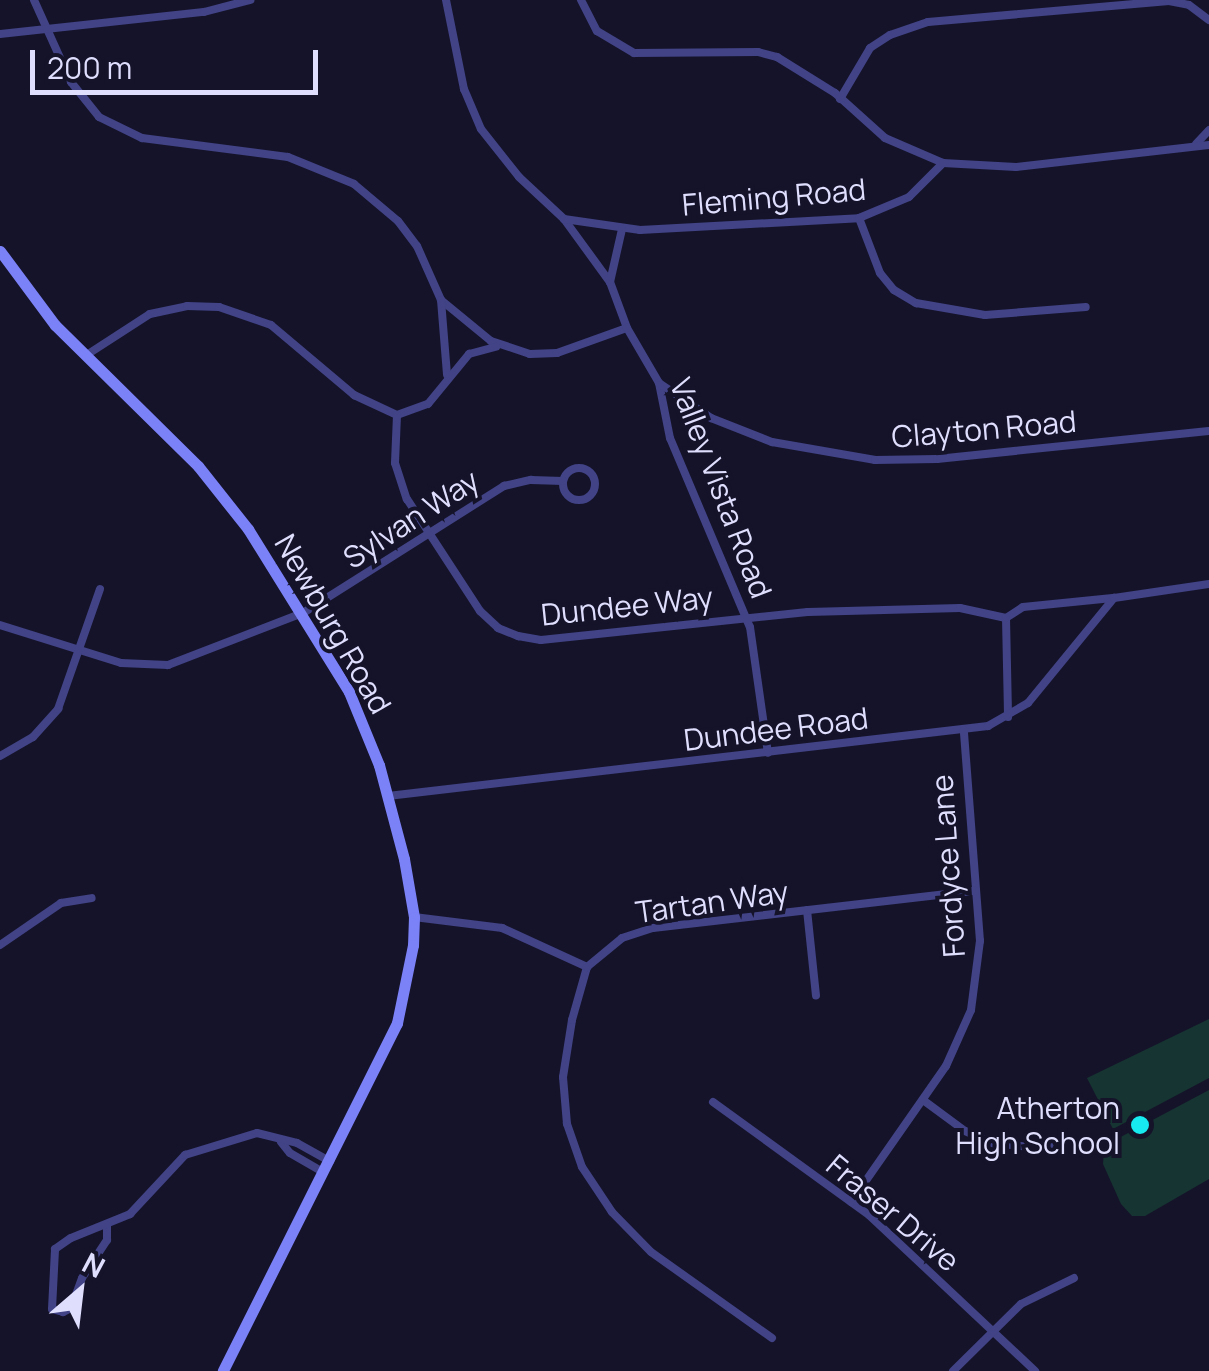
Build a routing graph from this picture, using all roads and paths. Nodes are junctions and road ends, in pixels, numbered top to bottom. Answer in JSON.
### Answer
{"nodes":[{"id":1,"x":34,"y":0,"type":"edge"},
{"id":2,"x":250,"y":0,"type":"edge"},
{"id":3,"x":446,"y":0,"type":"edge"},
{"id":4,"x":580,"y":0,"type":"edge"},
{"id":5,"x":1209,"y":20,"type":"edge"},
{"id":6,"x":48,"y":29,"type":"junction"},
{"id":7,"x":0,"y":34,"type":"edge"},
{"id":8,"x":840,"y":99,"type":"junction"},
{"id":9,"x":1209,"y":130,"type":"edge"},
{"id":10,"x":1196,"y":144,"type":"junction"},
{"id":11,"x":1209,"y":145,"type":"edge"},
{"id":12,"x":942,"y":162,"type":"junction"},
{"id":13,"x":859,"y":218,"type":"junction"},
{"id":14,"x":564,"y":219,"type":"junction"},
{"id":15,"x":622,"y":229,"type":"junction"},
{"id":16,"x":0,"y":251,"type":"edge"},
{"id":17,"x":610,"y":282,"type":"junction"},
{"id":18,"x":441,"y":300,"type":"junction"},
{"id":19,"x":1086,"y":307,"type":"dead end"},
{"id":20,"x":627,"y":328,"type":"junction"},
{"id":21,"x":500,"y":346,"type":"junction"},
{"id":22,"x":86,"y":356,"type":"junction"},
{"id":23,"x":447,"y":380,"type":"junction"},
{"id":24,"x":659,"y":383,"type":"junction"},
{"id":25,"x":397,"y":415,"type":"junction"},
{"id":26,"x":1209,"y":431,"type":"edge"},
{"id":27,"x":563,"y":481,"type":"junction"},
{"id":28,"x":430,"y":533,"type":"junction"},
{"id":29,"x":1209,"y":584,"type":"edge"},
{"id":30,"x":100,"y":589,"type":"dead end"},
{"id":31,"x":1114,"y":598,"type":"junction"},
{"id":32,"x":303,"y":614,"type":"junction"},
{"id":33,"x":746,"y":616,"type":"junction"},
{"id":34,"x":1006,"y":618,"type":"junction"},
{"id":35,"x":2,"y":628,"type":"edge"},
{"id":36,"x":81,"y":652,"type":"junction"},
{"id":37,"x":1008,"y":717,"type":"junction"},
{"id":38,"x":964,"y":731,"type":"junction"},
{"id":39,"x":768,"y":753,"type":"junction"},
{"id":40,"x":0,"y":756,"type":"edge"},
{"id":41,"x":388,"y":796,"type":"junction"},
{"id":42,"x":975,"y":892,"type":"junction"},
{"id":43,"x":92,"y":898,"type":"dead end"},
{"id":44,"x":807,"y":910,"type":"junction"},
{"id":45,"x":414,"y":917,"type":"junction"},
{"id":46,"x":0,"y":944,"type":"edge"},
{"id":47,"x":587,"y":967,"type":"junction"},
{"id":48,"x":816,"y":996,"type":"dead end"},
{"id":49,"x":922,"y":1100,"type":"junction"},
{"id":50,"x":713,"y":1102,"type":"dead end"},
{"id":51,"x":1058,"y":1143,"type":"dead end"},
{"id":52,"x":327,"y":1167,"type":"junction"},
{"id":53,"x":851,"y":1202,"type":"junction"},
{"id":54,"x":107,"y":1226,"type":"junction"},
{"id":55,"x":1074,"y":1278,"type":"dead end"},
{"id":56,"x":992,"y":1330,"type":"junction"},
{"id":57,"x":772,"y":1338,"type":"dead end"},
{"id":58,"x":222,"y":1371,"type":"edge"},
{"id":59,"x":953,"y":1371,"type":"edge"},
{"id":60,"x":1035,"y":1371,"type":"edge"}],
"edges":[{"from":1,"to":6,"type":"street"},
{"from":2,"to":6,"type":"street"},
{"from":3,"to":14,"type":"street","name":"Valley Vista Road"},
{"from":4,"to":8,"type":"street"},
{"from":5,"to":8,"type":"street"},
{"from":6,"to":7,"type":"street"},
{"from":6,"to":18,"type":"street"},
{"from":8,"to":12,"type":"street"},
{"from":9,"to":10,"type":"street"},
{"from":10,"to":11,"type":"street"},
{"from":10,"to":12,"type":"street"},
{"from":12,"to":13,"type":"street","name":"Fleming Road"},
{"from":13,"to":15,"type":"street","name":"Fleming Road"},
{"from":13,"to":19,"type":"street"},
{"from":14,"to":15,"type":"street","name":"Fleming Road"},
{"from":14,"to":17,"type":"street","name":"Valley Vista Road"},
{"from":15,"to":17,"type":"street"},
{"from":16,"to":22,"type":"main road","name":"Newburg Road"},
{"from":17,"to":20,"type":"street","name":"Valley Vista Road"},
{"from":18,"to":21,"type":"street"},
{"from":18,"to":23,"type":"street"},
{"from":20,"to":21,"type":"street"},
{"from":20,"to":24,"type":"street","name":"Valley Vista Road"},
{"from":21,"to":23,"type":"street"},
{"from":22,"to":25,"type":"street"},
{"from":22,"to":32,"type":"main road","name":"Newburg Road"},
{"from":23,"to":25,"type":"street"},
{"from":24,"to":26,"type":"street","name":"Clayton Road"},
{"from":24,"to":33,"type":"street","name":"Valley Vista Road"},
{"from":25,"to":28,"type":"street","name":"Dundee Way"},
{"from":27,"to":27,"type":"street","name":"Sylvan Way"},
{"from":27,"to":28,"type":"street","name":"Sylvan Way"},
{"from":28,"to":32,"type":"street","name":"Sylvan Way"},
{"from":28,"to":33,"type":"street","name":"Dundee Way"},
{"from":29,"to":31,"type":"street"},
{"from":30,"to":36,"type":"street"},
{"from":31,"to":34,"type":"street"},
{"from":31,"to":37,"type":"street","name":"Dundee Road"},
{"from":32,"to":36,"type":"street","name":"Sylvan Way"},
{"from":32,"to":41,"type":"main road","name":"Newburg Road"},
{"from":33,"to":34,"type":"street","name":"Dundee Way"},
{"from":33,"to":39,"type":"street","name":"Valley Vista Road"},
{"from":34,"to":37,"type":"street"},
{"from":35,"to":36,"type":"street","name":"Sylvan Way"},
{"from":36,"to":40,"type":"street"},
{"from":37,"to":38,"type":"street","name":"Dundee Road"},
{"from":38,"to":39,"type":"street","name":"Dundee Road"},
{"from":38,"to":42,"type":"street","name":"Fordyce Lane"},
{"from":39,"to":41,"type":"street","name":"Dundee Road"},
{"from":41,"to":45,"type":"main road","name":"Newburg Road"},
{"from":42,"to":44,"type":"street","name":"Tartan Way"},
{"from":42,"to":49,"type":"street","name":"Fordyce Lane"},
{"from":43,"to":46,"type":"street"},
{"from":44,"to":47,"type":"street","name":"Tartan Way"},
{"from":44,"to":48,"type":"street"},
{"from":45,"to":47,"type":"street"},
{"from":45,"to":52,"type":"main road","name":"Newburg Road"},
{"from":47,"to":57,"type":"street"},
{"from":49,"to":51,"type":"street"},
{"from":49,"to":53,"type":"street","name":"Fordyce Lane"},
{"from":50,"to":53,"type":"street","name":"Fraser Drive"},
{"from":52,"to":54,"type":"street"},
{"from":52,"to":58,"type":"main road","name":"Newburg Road"},
{"from":53,"to":56,"type":"street","name":"Fraser Drive"},
{"from":54,"to":54,"type":"street"},
{"from":55,"to":56,"type":"street"},
{"from":56,"to":59,"type":"street"},
{"from":56,"to":60,"type":"street","name":"Fraser Drive"}]}
